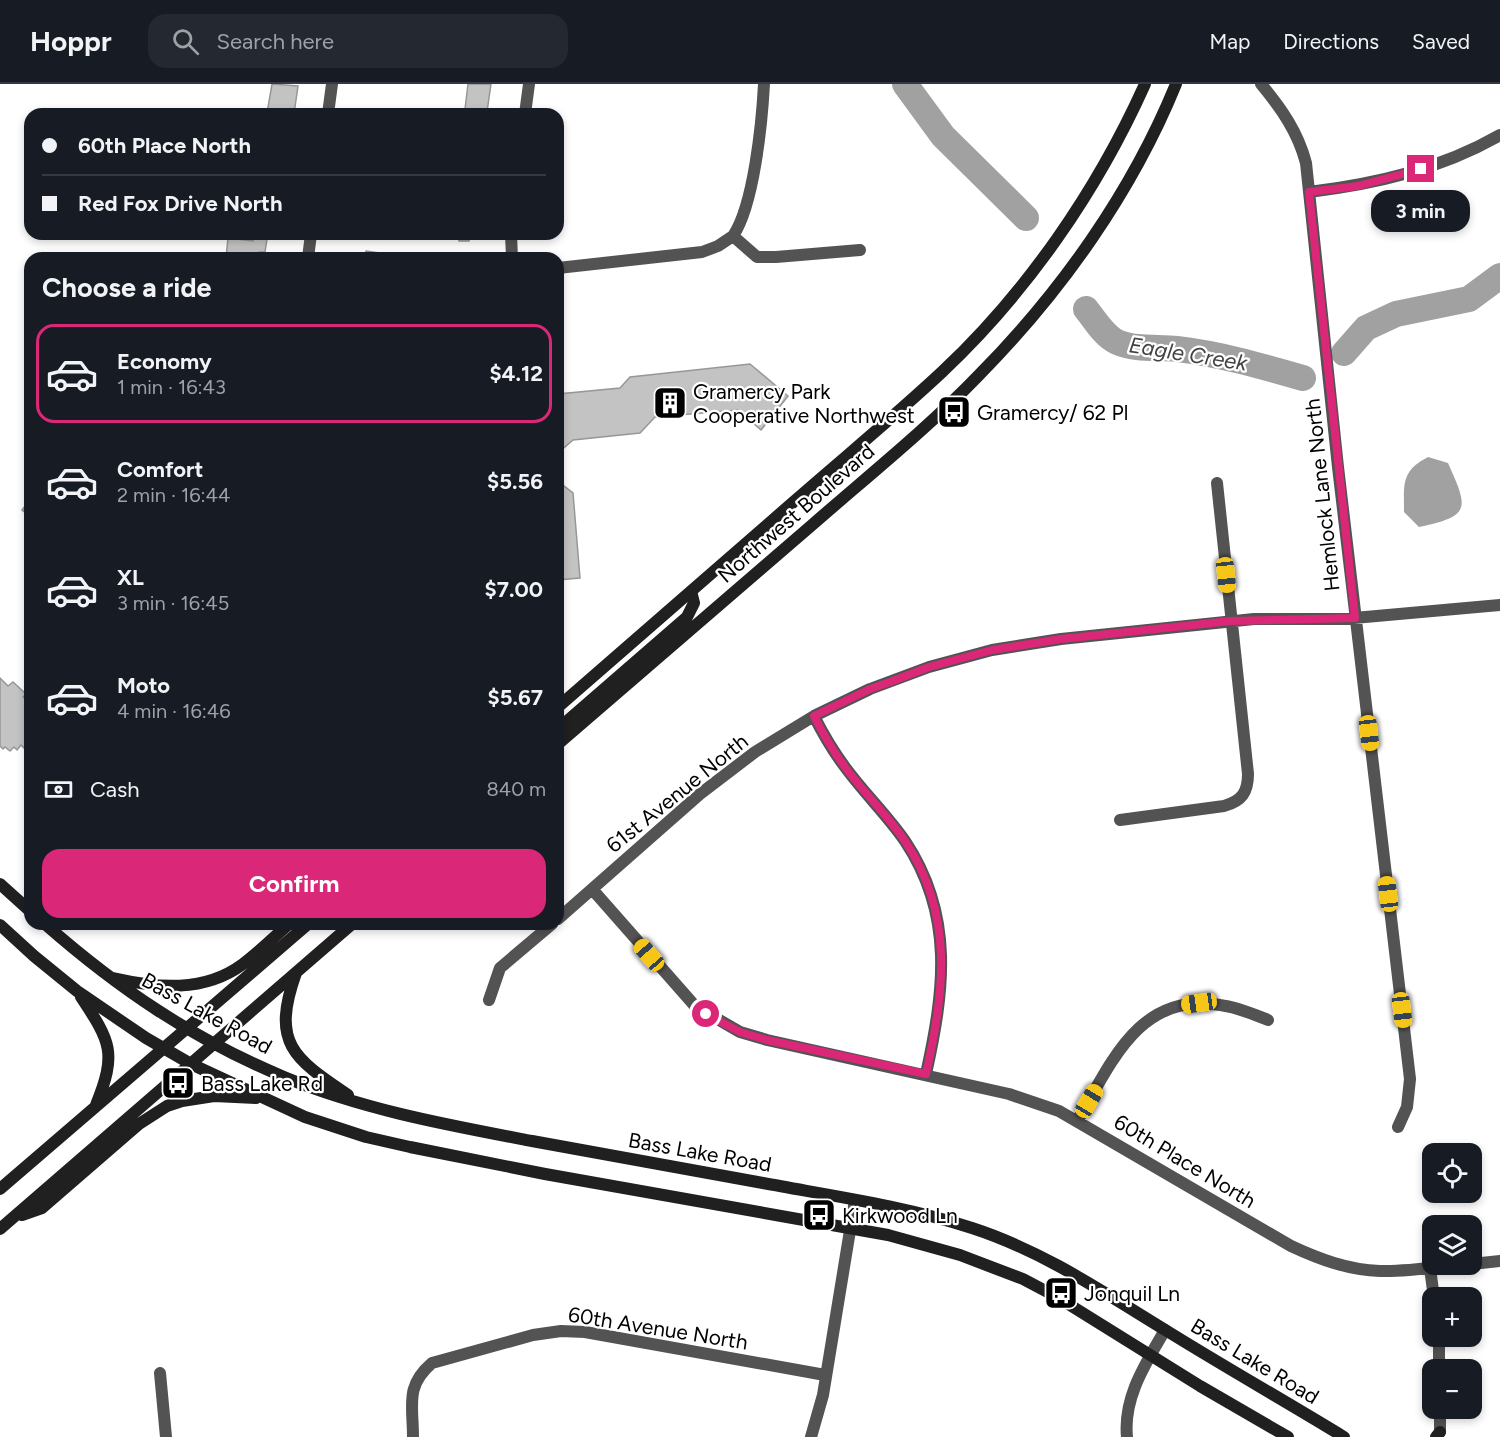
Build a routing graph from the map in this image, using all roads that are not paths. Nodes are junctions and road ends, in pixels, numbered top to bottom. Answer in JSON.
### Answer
{"nodes":[{"id":1,"x":332,"y":84,"type":"edge"},
{"id":2,"x":529,"y":84,"type":"edge"},
{"id":3,"x":764,"y":84,"type":"edge"},
{"id":4,"x":1145,"y":84,"type":"edge"},
{"id":5,"x":1176,"y":84,"type":"edge"},
{"id":6,"x":1261,"y":84,"type":"edge"},
{"id":7,"x":329,"y":108,"type":"edge"},
{"id":8,"x":526,"y":108,"type":"edge"},
{"id":9,"x":1500,"y":135,"type":"edge"},
{"id":10,"x":1309,"y":192,"type":"junction"},
{"id":11,"x":733,"y":236,"type":"junction"},
{"id":12,"x":860,"y":250,"type":"dead end"},
{"id":13,"x":564,"y":267,"type":"edge"},
{"id":14,"x":1217,"y":483,"type":"dead end"},
{"id":15,"x":691,"y":591,"type":"junction"},
{"id":16,"x":1500,"y":605,"type":"edge"},
{"id":17,"x":1355,"y":618,"type":"junction"},
{"id":18,"x":1231,"y":621,"type":"junction"},
{"id":19,"x":564,"y":702,"type":"edge"},
{"id":20,"x":814,"y":716,"type":"junction"},
{"id":21,"x":564,"y":724,"type":"edge"},
{"id":22,"x":564,"y":739,"type":"edge"},
{"id":23,"x":1120,"y":820,"type":"dead end"},
{"id":24,"x":0,"y":884,"type":"edge"},
{"id":25,"x":592,"y":889,"type":"junction"},
{"id":26,"x":24,"y":906,"type":"edge"},
{"id":27,"x":564,"y":914,"type":"edge"},
{"id":28,"x":0,"y":925,"type":"edge"},
{"id":29,"x":52,"y":930,"type":"edge"},
{"id":30,"x":283,"y":930,"type":"edge"},
{"id":31,"x":301,"y":930,"type":"edge"},
{"id":32,"x":345,"y":930,"type":"edge"},
{"id":33,"x":545,"y":930,"type":"edge"},
{"id":34,"x":297,"y":971,"type":"junction"},
{"id":35,"x":108,"y":977,"type":"junction"},
{"id":36,"x":77,"y":991,"type":"junction"},
{"id":37,"x":489,"y":1000,"type":"dead end"},
{"id":38,"x":1269,"y":1020,"type":"dead end"},
{"id":39,"x":186,"y":1029,"type":"junction"},
{"id":40,"x":214,"y":1044,"type":"junction"},
{"id":41,"x":165,"y":1048,"type":"junction"},
{"id":42,"x":191,"y":1064,"type":"junction"},
{"id":43,"x":926,"y":1074,"type":"junction"},
{"id":44,"x":263,"y":1098,"type":"junction"},
{"id":45,"x":361,"y":1104,"type":"junction"},
{"id":46,"x":95,"y":1107,"type":"junction"},
{"id":47,"x":1078,"y":1120,"type":"junction"},
{"id":48,"x":1398,"y":1127,"type":"dead end"},
{"id":49,"x":0,"y":1189,"type":"edge"},
{"id":50,"x":855,"y":1200,"type":"junction"},
{"id":51,"x":12,"y":1218,"type":"junction"},
{"id":52,"x":850,"y":1228,"type":"junction"},
{"id":53,"x":0,"y":1229,"type":"edge"},
{"id":54,"x":1500,"y":1261,"type":"edge"},
{"id":55,"x":1482,"y":1263,"type":"edge"},
{"id":56,"x":1422,"y":1268,"type":"edge"},
{"id":57,"x":1165,"y":1330,"type":"junction"},
{"id":58,"x":1151,"y":1355,"type":"junction"},
{"id":59,"x":160,"y":1373,"type":"dead end"},
{"id":60,"x":825,"y":1375,"type":"junction"},
{"id":61,"x":1440,"y":1419,"type":"edge"},
{"id":62,"x":1439,"y":1436,"type":"edge"},
{"id":63,"x":166,"y":1437,"type":"edge"},
{"id":64,"x":413,"y":1437,"type":"edge"},
{"id":65,"x":811,"y":1437,"type":"edge"},
{"id":66,"x":1127,"y":1437,"type":"edge"},
{"id":67,"x":1288,"y":1437,"type":"edge"},
{"id":68,"x":1344,"y":1437,"type":"edge"}],
"edges":[{"from":1,"to":7,"type":"street"},
{"from":2,"to":8,"type":"street"},
{"from":3,"to":11,"type":"street"},
{"from":4,"to":15,"type":"main road","name":"Northwest Boulevard"},
{"from":5,"to":22,"type":"main road","name":"Northwest Boulevard"},
{"from":6,"to":10,"type":"street","name":"Hemlock Lane North"},
{"from":9,"to":10,"type":"street"},
{"from":10,"to":17,"type":"street","name":"Hemlock Lane North"},
{"from":11,"to":12,"type":"street"},
{"from":11,"to":13,"type":"street"},
{"from":14,"to":18,"type":"street"},
{"from":15,"to":19,"type":"main road","name":"Northwest Boulevard"},
{"from":15,"to":21,"type":"main road"},
{"from":16,"to":17,"type":"street","name":"61st Avenue North"},
{"from":17,"to":18,"type":"street","name":"61st Avenue North"},
{"from":17,"to":48,"type":"street","name":"Hemlock Lane North"},
{"from":18,"to":20,"type":"street","name":"61st Avenue North"},
{"from":18,"to":23,"type":"street"},
{"from":20,"to":25,"type":"street","name":"61st Avenue North"},
{"from":20,"to":43,"type":"street"},
{"from":24,"to":26,"type":"main road"},
{"from":25,"to":27,"type":"street","name":"61st Avenue North"},
{"from":25,"to":43,"type":"street","name":"60th Place North"},
{"from":28,"to":36,"type":"main road"},
{"from":29,"to":35,"type":"main road","name":"Bass Lake Road"},
{"from":30,"to":35,"type":"main road"},
{"from":31,"to":39,"type":"main road"},
{"from":32,"to":34,"type":"main road"},
{"from":33,"to":37,"type":"street"},
{"from":34,"to":40,"type":"main road"},
{"from":34,"to":45,"type":"main road"},
{"from":35,"to":39,"type":"main road","name":"Bass Lake Road"},
{"from":36,"to":41,"type":"main road"},
{"from":36,"to":46,"type":"main road"},
{"from":38,"to":47,"type":"street"},
{"from":39,"to":40,"type":"main road","name":"Bass Lake Road"},
{"from":39,"to":41,"type":"main road"},
{"from":40,"to":42,"type":"main road"},
{"from":40,"to":45,"type":"main road","name":"Bass Lake Road"},
{"from":41,"to":42,"type":"main road"},
{"from":41,"to":46,"type":"main road"},
{"from":42,"to":44,"type":"main road"},
{"from":42,"to":51,"type":"main road"},
{"from":43,"to":47,"type":"street","name":"60th Place North"},
{"from":44,"to":51,"type":"main road"},
{"from":44,"to":52,"type":"main road"},
{"from":45,"to":50,"type":"main road","name":"Bass Lake Road"},
{"from":46,"to":49,"type":"main road"},
{"from":47,"to":56,"type":"street","name":"60th Place North"},
{"from":50,"to":52,"type":"street"},
{"from":50,"to":57,"type":"main road","name":"Bass Lake Road"},
{"from":51,"to":53,"type":"main road"},
{"from":52,"to":58,"type":"main road"},
{"from":52,"to":60,"type":"street"},
{"from":54,"to":55,"type":"street"},
{"from":57,"to":58,"type":"street"},
{"from":57,"to":68,"type":"main road","name":"Bass Lake Road"},
{"from":58,"to":66,"type":"street"},
{"from":58,"to":67,"type":"main road"},
{"from":59,"to":63,"type":"street"},
{"from":60,"to":64,"type":"street","name":"60th Avenue North"},
{"from":60,"to":65,"type":"street"},
{"from":61,"to":62,"type":"street"}]}
